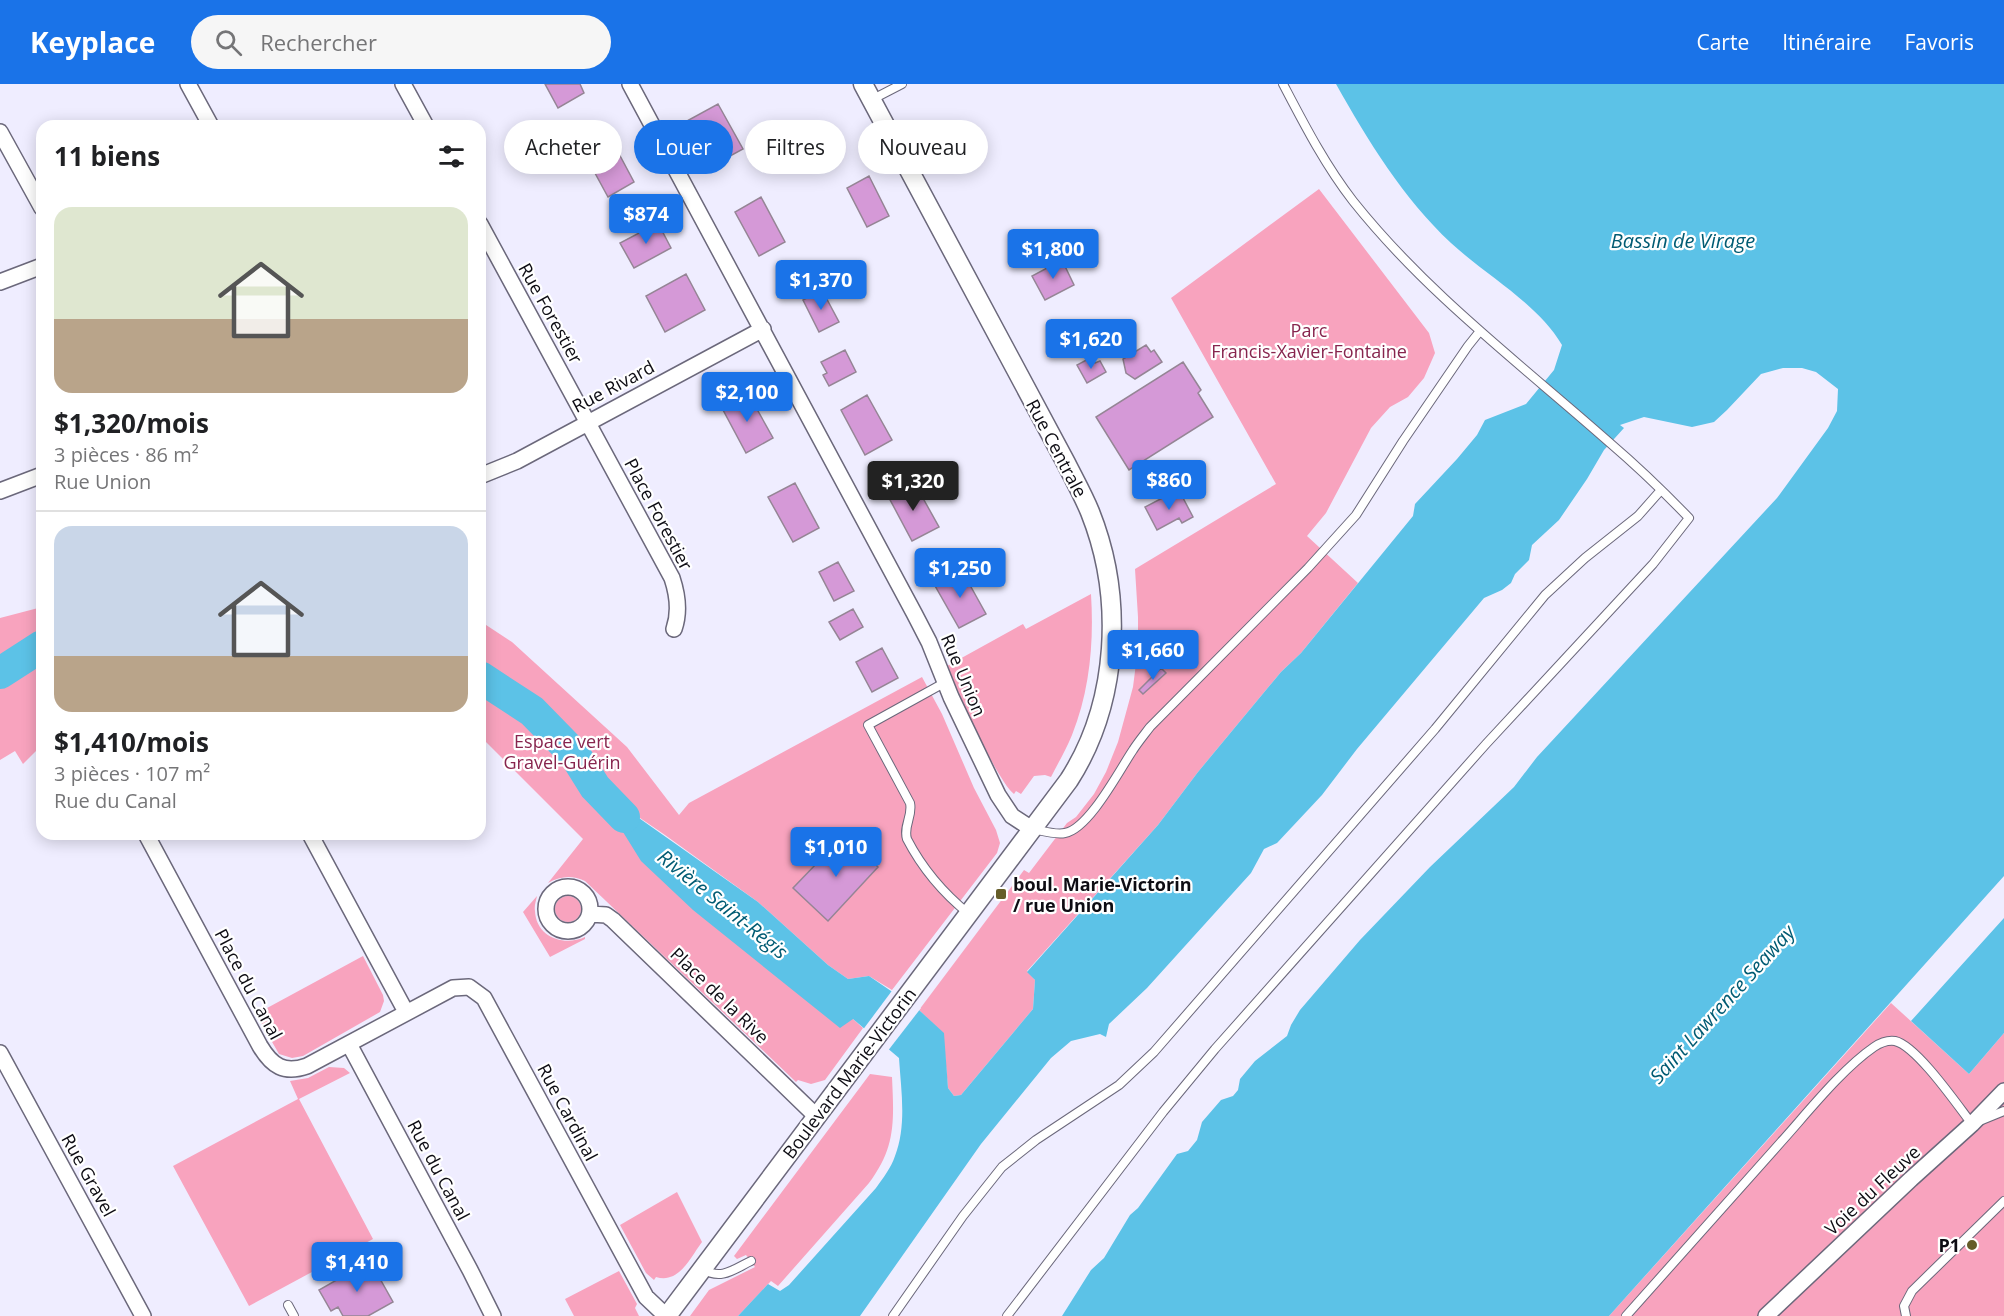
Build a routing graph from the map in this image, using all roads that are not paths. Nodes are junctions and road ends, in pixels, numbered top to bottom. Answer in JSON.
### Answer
{"nodes":[{"id":1,"x":188,"y":84,"type":"edge"},
{"id":2,"x":403,"y":84,"type":"edge"},
{"id":3,"x":630,"y":84,"type":"edge"},
{"id":4,"x":902,"y":84,"type":"edge"},
{"id":5,"x":1283,"y":84,"type":"edge"},
{"id":6,"x":867,"y":92,"type":"edge"},
{"id":7,"x":208,"y":120,"type":"edge"},
{"id":8,"x":423,"y":120,"type":"edge"},
{"id":9,"x":0,"y":132,"type":"edge"},
{"id":10,"x":36,"y":197,"type":"edge"},
{"id":11,"x":486,"y":235,"type":"edge"},
{"id":12,"x":36,"y":268,"type":"edge"},
{"id":13,"x":0,"y":282,"type":"edge"},
{"id":14,"x":763,"y":329,"type":"junction"},
{"id":15,"x":1480,"y":331,"type":"junction"},
{"id":16,"x":588,"y":421,"type":"junction"},
{"id":17,"x":486,"y":473,"type":"edge"},
{"id":18,"x":36,"y":477,"type":"edge"},
{"id":19,"x":0,"y":490,"type":"edge"},
{"id":20,"x":1661,"y":490,"type":"junction"},
{"id":21,"x":674,"y":629,"type":"dead end"},
{"id":22,"x":944,"y":683,"type":"junction"},
{"id":23,"x":1032,"y":829,"type":"junction"},
{"id":24,"x":149,"y":840,"type":"edge"},
{"id":25,"x":313,"y":840,"type":"edge"},
{"id":26,"x":590,"y":914,"type":"dead end"},
{"id":27,"x":969,"y":914,"type":"junction"},
{"id":28,"x":406,"y":1012,"type":"junction"},
{"id":29,"x":349,"y":1044,"type":"junction"},
{"id":30,"x":0,"y":1053,"type":"edge"},
{"id":31,"x":2003,"y":1096,"type":"edge"},
{"id":32,"x":2004,"y":1111,"type":"edge"},
{"id":33,"x":816,"y":1116,"type":"junction"},
{"id":34,"x":1972,"y":1124,"type":"junction"},
{"id":35,"x":2004,"y":1201,"type":"edge"},
{"id":36,"x":751,"y":1261,"type":"dead end"},
{"id":37,"x":702,"y":1269,"type":"junction"},
{"id":38,"x":288,"y":1305,"type":"dead end"},
{"id":39,"x":143,"y":1316,"type":"edge"},
{"id":40,"x":294,"y":1316,"type":"edge"},
{"id":41,"x":493,"y":1316,"type":"edge"},
{"id":42,"x":666,"y":1316,"type":"edge"},
{"id":43,"x":893,"y":1316,"type":"edge"},
{"id":44,"x":1007,"y":1316,"type":"edge"},
{"id":45,"x":1626,"y":1316,"type":"edge"},
{"id":46,"x":1766,"y":1316,"type":"edge"},
{"id":47,"x":1906,"y":1316,"type":"edge"}],
"edges":[{"from":1,"to":7,"type":"street"},
{"from":2,"to":8,"type":"street"},
{"from":3,"to":14,"type":"street","name":"Rue Union"},
{"from":4,"to":6,"type":"lane"},
{"from":5,"to":15,"type":"lane"},
{"from":6,"to":23,"type":"street","name":"Rue Centrale"},
{"from":9,"to":10,"type":"street"},
{"from":11,"to":16,"type":"street","name":"Rue Forestier"},
{"from":12,"to":13,"type":"street"},
{"from":14,"to":16,"type":"street","name":"Rue Rivard"},
{"from":14,"to":22,"type":"street","name":"Rue Union"},
{"from":15,"to":20,"type":"lane"},
{"from":15,"to":23,"type":"lane"},
{"from":16,"to":17,"type":"street","name":"Rue Rivard"},
{"from":16,"to":21,"type":"street","name":"Place Forestier"},
{"from":18,"to":19,"type":"street"},
{"from":20,"to":43,"type":"lane"},
{"from":20,"to":44,"type":"lane"},
{"from":22,"to":23,"type":"street","name":"Rue Union"},
{"from":22,"to":27,"type":"lane"},
{"from":23,"to":27,"type":"street","name":"Boulevard Marie-Victorin"},
{"from":24,"to":29,"type":"street","name":"Place du Canal"},
{"from":25,"to":28,"type":"street"},
{"from":26,"to":33,"type":"street","name":"Place de la Rive"},
{"from":27,"to":33,"type":"street","name":"Boulevard Marie-Victorin"},
{"from":28,"to":29,"type":"street","name":"Place du Canal"},
{"from":28,"to":42,"type":"street","name":"Rue Cardinal"},
{"from":29,"to":41,"type":"street","name":"Rue du Canal"},
{"from":30,"to":39,"type":"street","name":"Rue Gravel"},
{"from":31,"to":34,"type":"street","name":"Voie du Fleuve"},
{"from":32,"to":34,"type":"lane"},
{"from":33,"to":37,"type":"street","name":"Boulevard Marie-Victorin"},
{"from":34,"to":45,"type":"lane"},
{"from":34,"to":46,"type":"street","name":"Voie du Fleuve"},
{"from":35,"to":47,"type":"lane"},
{"from":36,"to":37,"type":"lane"},
{"from":37,"to":42,"type":"street","name":"Boulevard Marie-Victorin"},
{"from":38,"to":40,"type":"lane"}]}
